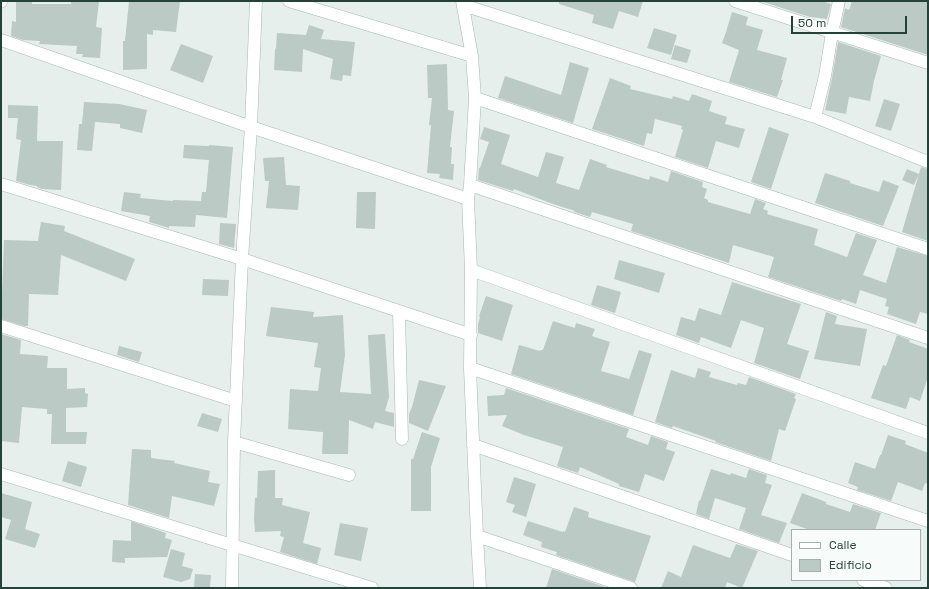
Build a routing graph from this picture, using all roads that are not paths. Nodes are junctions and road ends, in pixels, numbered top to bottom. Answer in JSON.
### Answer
{"nodes":[{"id":1,"x":256,"y":1,"type":"edge"},
{"id":2,"x":289,"y":1,"type":"edge"},
{"id":3,"x":735,"y":1,"type":"edge"},
{"id":4,"x":840,"y":1,"type":"edge"},
{"id":5,"x":462,"y":3,"type":"edge"},
{"id":6,"x":832,"y":33,"type":"junction"},
{"id":7,"x":1,"y":40,"type":"edge"},
{"id":8,"x":472,"y":56,"type":"junction"},
{"id":9,"x":928,"y":63,"type":"edge"},
{"id":10,"x":474,"y":98,"type":"junction"},
{"id":11,"x":815,"y":117,"type":"junction"},
{"id":12,"x":251,"y":127,"type":"junction"},
{"id":13,"x":928,"y":162,"type":"edge"},
{"id":14,"x":1,"y":184,"type":"edge"},
{"id":15,"x":470,"y":185,"type":"junction"},
{"id":16,"x":468,"y":199,"type":"junction"},
{"id":17,"x":928,"y":249,"type":"edge"},
{"id":18,"x":242,"y":259,"type":"junction"},
{"id":19,"x":471,"y":270,"type":"junction"},
{"id":20,"x":399,"y":312,"type":"junction"},
{"id":21,"x":1,"y":326,"type":"edge"},
{"id":22,"x":471,"y":335,"type":"junction"},
{"id":23,"x":928,"y":338,"type":"edge"},
{"id":24,"x":470,"y":368,"type":"junction"},
{"id":25,"x":236,"y":401,"type":"junction"},
{"id":26,"x":928,"y":433,"type":"edge"},
{"id":27,"x":402,"y":438,"type":"dead end"},
{"id":28,"x":234,"y":442,"type":"junction"},
{"id":29,"x":473,"y":445,"type":"junction"},
{"id":30,"x":1,"y":474,"type":"edge"},
{"id":31,"x":349,"y":475,"type":"dead end"},
{"id":32,"x":928,"y":521,"type":"edge"},
{"id":33,"x":477,"y":536,"type":"junction"},
{"id":34,"x":232,"y":546,"type":"junction"},
{"id":35,"x":791,"y":556,"type":"edge"},
{"id":36,"x":865,"y":581,"type":"edge"},
{"id":37,"x":232,"y":588,"type":"edge"},
{"id":38,"x":372,"y":588,"type":"edge"},
{"id":39,"x":480,"y":588,"type":"edge"},
{"id":40,"x":632,"y":588,"type":"edge"},
{"id":41,"x":886,"y":588,"type":"edge"}],
"edges":[{"from":1,"to":12,"type":"street"},
{"from":2,"to":8,"type":"street"},
{"from":3,"to":6,"type":"street"},
{"from":4,"to":6,"type":"street"},
{"from":5,"to":8,"type":"street"},
{"from":5,"to":11,"type":"street"},
{"from":6,"to":9,"type":"street"},
{"from":6,"to":11,"type":"street"},
{"from":7,"to":12,"type":"street"},
{"from":8,"to":10,"type":"street"},
{"from":10,"to":15,"type":"street"},
{"from":10,"to":17,"type":"street"},
{"from":11,"to":13,"type":"street"},
{"from":12,"to":16,"type":"street"},
{"from":12,"to":18,"type":"street"},
{"from":14,"to":18,"type":"street"},
{"from":15,"to":16,"type":"street"},
{"from":15,"to":23,"type":"street"},
{"from":16,"to":19,"type":"street"},
{"from":18,"to":20,"type":"street"},
{"from":18,"to":25,"type":"street"},
{"from":19,"to":22,"type":"street"},
{"from":19,"to":26,"type":"street"},
{"from":20,"to":22,"type":"street"},
{"from":20,"to":27,"type":"street"},
{"from":21,"to":25,"type":"street"},
{"from":22,"to":24,"type":"street"},
{"from":24,"to":29,"type":"street"},
{"from":24,"to":32,"type":"street"},
{"from":25,"to":28,"type":"street"},
{"from":28,"to":31,"type":"street"},
{"from":28,"to":34,"type":"street"},
{"from":29,"to":33,"type":"street"},
{"from":29,"to":35,"type":"street"},
{"from":30,"to":34,"type":"street"},
{"from":33,"to":39,"type":"street"},
{"from":33,"to":40,"type":"street"},
{"from":34,"to":37,"type":"street"},
{"from":34,"to":38,"type":"street"},
{"from":36,"to":41,"type":"street"}]}
